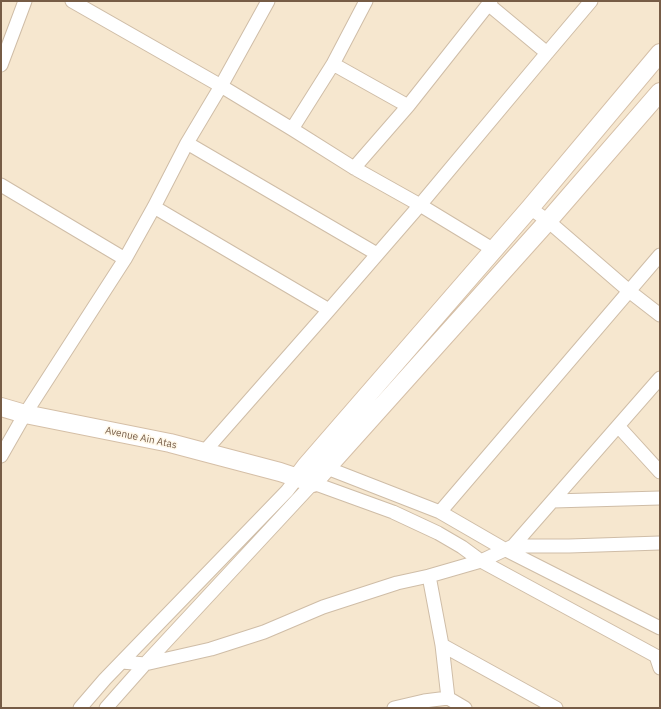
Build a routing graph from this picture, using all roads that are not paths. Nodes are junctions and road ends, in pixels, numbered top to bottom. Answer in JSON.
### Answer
{"nodes":[{"id":1,"x":25,"y":1,"type":"edge"},
{"id":2,"x":72,"y":1,"type":"edge"},
{"id":3,"x":268,"y":1,"type":"edge"},
{"id":4,"x":366,"y":1,"type":"edge"},
{"id":5,"x":591,"y":1,"type":"edge"},
{"id":6,"x":490,"y":3,"type":"edge"},
{"id":7,"x":547,"y":53,"type":"junction"},
{"id":8,"x":660,"y":53,"type":"edge"},
{"id":9,"x":333,"y":64,"type":"junction"},
{"id":10,"x":1,"y":65,"type":"edge"},
{"id":11,"x":221,"y":86,"type":"junction"},
{"id":12,"x":660,"y":92,"type":"edge"},
{"id":13,"x":408,"y":106,"type":"junction"},
{"id":14,"x":292,"y":129,"type":"junction"},
{"id":15,"x":187,"y":143,"type":"junction"},
{"id":16,"x":354,"y":168,"type":"junction"},
{"id":17,"x":1,"y":185,"type":"edge"},
{"id":18,"x":420,"y":205,"type":"junction"},
{"id":19,"x":154,"y":206,"type":"junction"},
{"id":20,"x":530,"y":208,"type":"junction"},
{"id":21,"x":548,"y":221,"type":"junction"},
{"id":22,"x":494,"y":250,"type":"junction"},
{"id":23,"x":377,"y":254,"type":"junction"},
{"id":24,"x":660,"y":255,"type":"edge"},
{"id":25,"x":125,"y":259,"type":"junction"},
{"id":26,"x":629,"y":291,"type":"junction"},
{"id":27,"x":329,"y":310,"type":"junction"},
{"id":28,"x":660,"y":316,"type":"edge"},
{"id":29,"x":660,"y":378,"type":"edge"},
{"id":30,"x":1,"y":407,"type":"edge"},
{"id":31,"x":25,"y":414,"type":"junction"},
{"id":32,"x":618,"y":426,"type":"junction"},
{"id":33,"x":204,"y":452,"type":"junction"},
{"id":34,"x":1,"y":456,"type":"edge"},
{"id":35,"x":327,"y":468,"type":"junction"},
{"id":36,"x":660,"y":472,"type":"edge"},
{"id":37,"x":305,"y":476,"type":"junction"},
{"id":38,"x":660,"y":498,"type":"edge"},
{"id":39,"x":553,"y":501,"type":"junction"},
{"id":40,"x":440,"y":512,"type":"junction"},
{"id":41,"x":660,"y":543,"type":"edge"},
{"id":42,"x":508,"y":548,"type":"junction"},
{"id":43,"x":481,"y":561,"type":"junction"},
{"id":44,"x":429,"y":576,"type":"junction"},
{"id":45,"x":660,"y":628,"type":"edge"},
{"id":46,"x":442,"y":645,"type":"junction"},
{"id":47,"x":658,"y":653,"type":"edge"},
{"id":48,"x":122,"y":662,"type":"junction"},
{"id":49,"x":145,"y":664,"type":"junction"},
{"id":50,"x":660,"y":668,"type":"edge"},
{"id":51,"x":448,"y":698,"type":"junction"},
{"id":52,"x":80,"y":708,"type":"edge"},
{"id":53,"x":106,"y":708,"type":"edge"},
{"id":54,"x":394,"y":708,"type":"edge"},
{"id":55,"x":466,"y":708,"type":"edge"},
{"id":56,"x":556,"y":708,"type":"edge"}],
"edges":[{"from":1,"to":10,"type":"street"},
{"from":2,"to":11,"type":"street"},
{"from":3,"to":11,"type":"street"},
{"from":4,"to":9,"type":"street"},
{"from":5,"to":7,"type":"street"},
{"from":6,"to":7,"type":"street"},
{"from":6,"to":13,"type":"street"},
{"from":7,"to":18,"type":"street"},
{"from":8,"to":20,"type":"street"},
{"from":9,"to":13,"type":"street"},
{"from":9,"to":14,"type":"street"},
{"from":11,"to":14,"type":"street"},
{"from":11,"to":15,"type":"street"},
{"from":12,"to":21,"type":"street"},
{"from":13,"to":16,"type":"street"},
{"from":14,"to":16,"type":"street"},
{"from":15,"to":19,"type":"street"},
{"from":15,"to":23,"type":"street"},
{"from":16,"to":18,"type":"street"},
{"from":17,"to":25,"type":"street"},
{"from":18,"to":22,"type":"street"},
{"from":18,"to":23,"type":"street"},
{"from":19,"to":25,"type":"street"},
{"from":19,"to":27,"type":"street"},
{"from":20,"to":21,"type":"street"},
{"from":20,"to":22,"type":"street"},
{"from":21,"to":26,"type":"street"},
{"from":21,"to":35,"type":"street"},
{"from":22,"to":37,"type":"street"},
{"from":23,"to":27,"type":"street"},
{"from":24,"to":26,"type":"street"},
{"from":25,"to":31,"type":"street"},
{"from":26,"to":28,"type":"street"},
{"from":26,"to":40,"type":"street"},
{"from":27,"to":33,"type":"street"},
{"from":29,"to":32,"type":"street"},
{"from":30,"to":31,"type":"street","name":"Avenue Ain Atas"},
{"from":31,"to":33,"type":"street","name":"Avenue Ain Atas"},
{"from":31,"to":34,"type":"street"},
{"from":32,"to":36,"type":"street"},
{"from":32,"to":39,"type":"street"},
{"from":33,"to":37,"type":"street","name":"Avenue Ain Atas"},
{"from":35,"to":37,"type":"street"},
{"from":35,"to":40,"type":"street"},
{"from":37,"to":43,"type":"street"},
{"from":37,"to":48,"type":"street"},
{"from":37,"to":49,"type":"street"},
{"from":38,"to":39,"type":"street"},
{"from":39,"to":42,"type":"street"},
{"from":40,"to":42,"type":"street"},
{"from":41,"to":42,"type":"street"},
{"from":42,"to":43,"type":"street"},
{"from":42,"to":45,"type":"street"},
{"from":43,"to":44,"type":"street"},
{"from":43,"to":47,"type":"street"},
{"from":44,"to":46,"type":"street"},
{"from":44,"to":49,"type":"street"},
{"from":46,"to":51,"type":"street"},
{"from":46,"to":56,"type":"street"},
{"from":47,"to":50,"type":"street"},
{"from":48,"to":49,"type":"street"},
{"from":48,"to":52,"type":"street"},
{"from":49,"to":53,"type":"street"},
{"from":51,"to":54,"type":"street"},
{"from":51,"to":55,"type":"street"}]}
